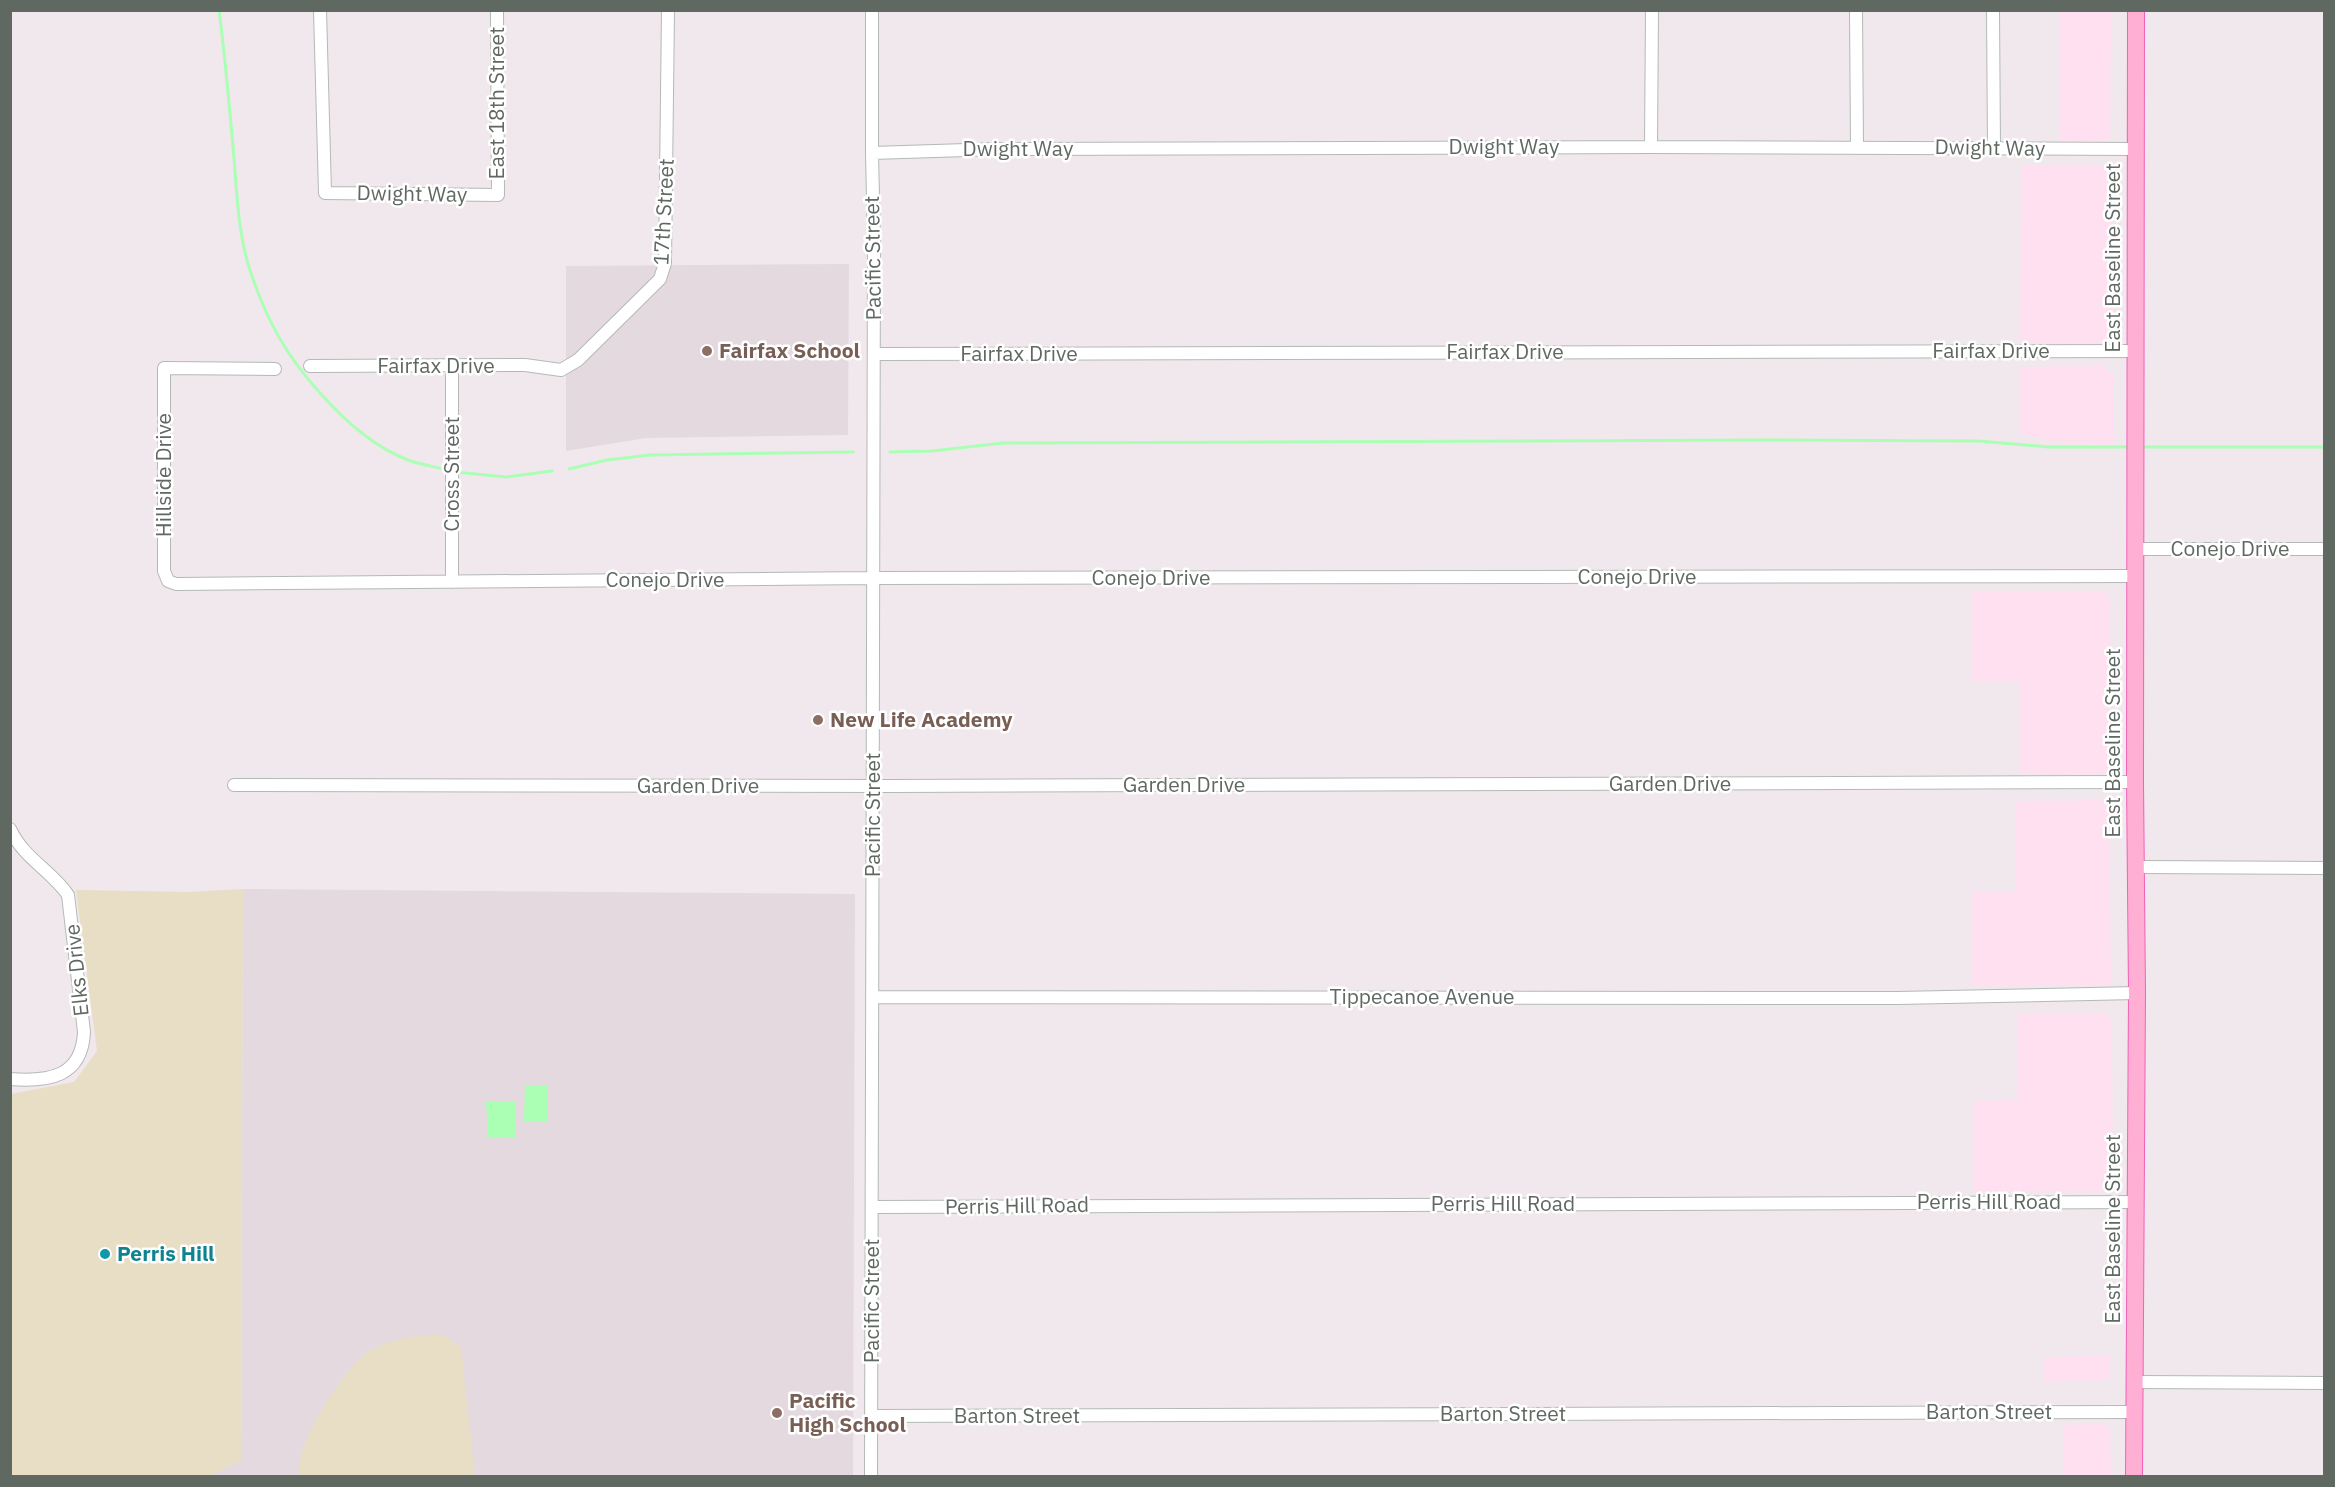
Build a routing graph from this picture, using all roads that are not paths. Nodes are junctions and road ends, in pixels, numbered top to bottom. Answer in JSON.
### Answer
{"nodes":[{"id":1,"x":320,"y":10,"type":"edge"},
{"id":2,"x":497,"y":10,"type":"edge"},
{"id":3,"x":668,"y":10,"type":"edge"},
{"id":4,"x":872,"y":10,"type":"edge"},
{"id":5,"x":1652,"y":10,"type":"edge"},
{"id":6,"x":1856,"y":10,"type":"edge"},
{"id":7,"x":1993,"y":10,"type":"edge"},
{"id":8,"x":2136,"y":10,"type":"edge"},
{"id":9,"x":1651,"y":147,"type":"junction"},
{"id":10,"x":1857,"y":147,"type":"junction"},
{"id":11,"x":1994,"y":148,"type":"junction"},
{"id":12,"x":2136,"y":149,"type":"junction"},
{"id":13,"x":872,"y":153,"type":"junction"},
{"id":14,"x":498,"y":195,"type":"joint"},
{"id":15,"x":2136,"y":351,"type":"junction"},
{"id":16,"x":874,"y":354,"type":"junction"},
{"id":17,"x":310,"y":366,"type":"dead end"},
{"id":18,"x":452,"y":367,"type":"junction"},
{"id":19,"x":274,"y":369,"type":"dead end"},
{"id":20,"x":561,"y":370,"type":"joint"},
{"id":21,"x":2135,"y":549,"type":"junction"},
{"id":22,"x":2325,"y":549,"type":"edge"},
{"id":23,"x":2135,"y":576,"type":"junction"},
{"id":24,"x":873,"y":579,"type":"junction"},
{"id":25,"x":168,"y":581,"type":"joint"},
{"id":26,"x":452,"y":582,"type":"junction"},
{"id":27,"x":2135,"y":782,"type":"junction"},
{"id":28,"x":234,"y":785,"type":"dead end"},
{"id":29,"x":873,"y":786,"type":"junction"},
{"id":30,"x":10,"y":829,"type":"edge"},
{"id":31,"x":2135,"y":867,"type":"junction"},
{"id":32,"x":2325,"y":868,"type":"edge"},
{"id":33,"x":2137,"y":993,"type":"junction"},
{"id":34,"x":872,"y":997,"type":"junction"},
{"id":35,"x":10,"y":1079,"type":"edge"},
{"id":36,"x":2135,"y":1202,"type":"junction"},
{"id":37,"x":872,"y":1207,"type":"junction"},
{"id":38,"x":2135,"y":1382,"type":"junction"},
{"id":39,"x":2325,"y":1383,"type":"edge"},
{"id":40,"x":2135,"y":1412,"type":"junction"},
{"id":41,"x":871,"y":1416,"type":"junction"},
{"id":42,"x":871,"y":1476,"type":"edge"},
{"id":43,"x":2134,"y":1476,"type":"edge"}],
"edges":[{"from":1,"to":14,"type":"street","name":"Dwight Way"},
{"from":2,"to":14,"type":"street","name":"East 18th Street"},
{"from":3,"to":20,"type":"street","name":"17th Street"},
{"from":4,"to":13,"type":"street","name":"Pacific Street"},
{"from":5,"to":9,"type":"street"},
{"from":6,"to":10,"type":"street"},
{"from":7,"to":11,"type":"street"},
{"from":8,"to":12,"type":"main road","name":"East Baseline Street"},
{"from":9,"to":10,"type":"street","name":"Dwight Way"},
{"from":9,"to":13,"type":"street","name":"Dwight Way"},
{"from":10,"to":11,"type":"street","name":"Dwight Way"},
{"from":11,"to":12,"type":"street","name":"Dwight Way"},
{"from":12,"to":15,"type":"main road","name":"East Baseline Street"},
{"from":13,"to":16,"type":"street","name":"Pacific Street"},
{"from":15,"to":16,"type":"street","name":"Fairfax Drive"},
{"from":15,"to":21,"type":"main road","name":"East Baseline Street"},
{"from":16,"to":24,"type":"street","name":"Pacific Street"},
{"from":17,"to":18,"type":"street","name":"Fairfax Drive"},
{"from":18,"to":20,"type":"street","name":"Fairfax Drive"},
{"from":18,"to":26,"type":"street","name":"Cross Street"},
{"from":19,"to":25,"type":"street","name":"Hillside Drive"},
{"from":21,"to":22,"type":"street","name":"Conejo Drive"},
{"from":21,"to":23,"type":"main road","name":"East Baseline Street"},
{"from":23,"to":24,"type":"street","name":"Conejo Drive"},
{"from":23,"to":27,"type":"main road","name":"East Baseline Street"},
{"from":24,"to":26,"type":"street","name":"Conejo Drive"},
{"from":24,"to":29,"type":"street","name":"Pacific Street"},
{"from":25,"to":26,"type":"street","name":"Conejo Drive"},
{"from":27,"to":29,"type":"street","name":"Garden Drive"},
{"from":27,"to":31,"type":"main road","name":"East Baseline Street"},
{"from":28,"to":29,"type":"street","name":"Garden Drive"},
{"from":29,"to":34,"type":"street","name":"Pacific Street"},
{"from":30,"to":35,"type":"street","name":"Elks Drive"},
{"from":31,"to":32,"type":"street"},
{"from":31,"to":33,"type":"main road","name":"East Baseline Street"},
{"from":33,"to":34,"type":"street","name":"Tippecanoe Avenue"},
{"from":33,"to":36,"type":"main road","name":"East Baseline Street"},
{"from":34,"to":37,"type":"street","name":"Pacific Street"},
{"from":36,"to":37,"type":"street","name":"Perris Hill Road"},
{"from":36,"to":38,"type":"main road","name":"East Baseline Street"},
{"from":37,"to":41,"type":"street","name":"Pacific Street"},
{"from":38,"to":39,"type":"street"},
{"from":38,"to":40,"type":"main road","name":"East Baseline Street"},
{"from":40,"to":41,"type":"street","name":"Barton Street"},
{"from":40,"to":43,"type":"main road","name":"East Baseline Street"},
{"from":41,"to":42,"type":"street","name":"Pacific Street"}]}
